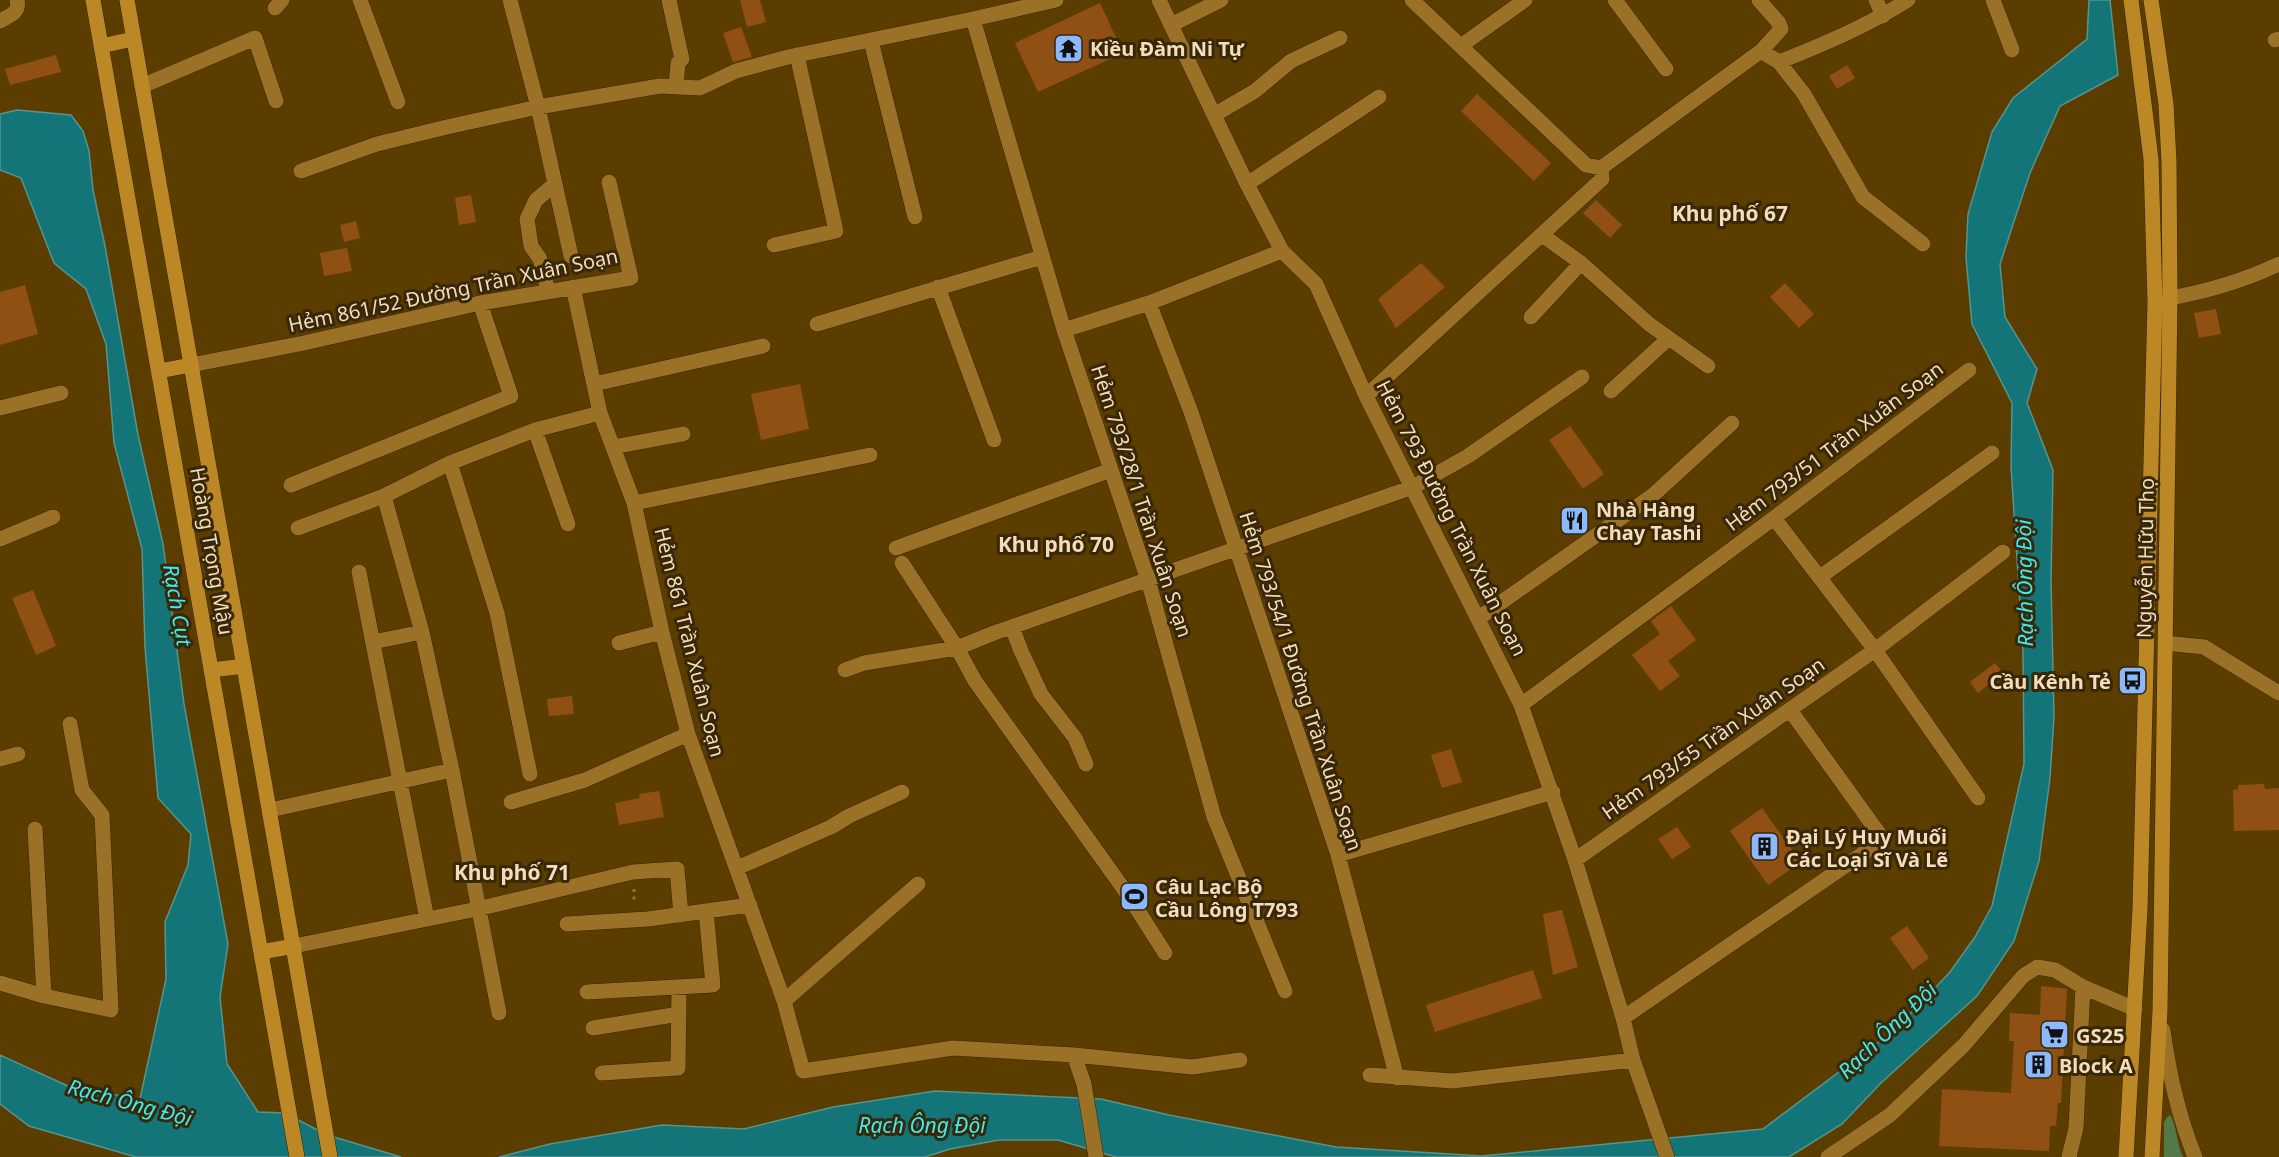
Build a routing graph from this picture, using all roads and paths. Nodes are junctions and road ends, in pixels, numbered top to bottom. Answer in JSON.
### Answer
{"nodes":[{"id":1,"x":16,"y":0,"type":"edge"},
{"id":2,"x":93,"y":0,"type":"edge"},
{"id":3,"x":127,"y":0,"type":"edge"},
{"id":4,"x":360,"y":0,"type":"edge"},
{"id":5,"x":510,"y":0,"type":"edge"},
{"id":6,"x":669,"y":0,"type":"edge"},
{"id":7,"x":1056,"y":0,"type":"edge"},
{"id":8,"x":1159,"y":0,"type":"edge"},
{"id":9,"x":1221,"y":0,"type":"edge"},
{"id":10,"x":1412,"y":0,"type":"edge"},
{"id":11,"x":1525,"y":0,"type":"edge"},
{"id":12,"x":1615,"y":0,"type":"edge"},
{"id":13,"x":1759,"y":0,"type":"edge"},
{"id":14,"x":1876,"y":0,"type":"edge"},
{"id":15,"x":1908,"y":0,"type":"edge"},
{"id":16,"x":1994,"y":0,"type":"edge"},
{"id":17,"x":2131,"y":0,"type":"edge"},
{"id":18,"x":2151,"y":0,"type":"edge"},
{"id":19,"x":1016,"y":4,"type":"edge"},
{"id":20,"x":1883,"y":16,"type":"junction"},
{"id":21,"x":973,"y":19,"type":"junction"},
{"id":22,"x":0,"y":21,"type":"edge"},
{"id":23,"x":1171,"y":25,"type":"junction"},
{"id":24,"x":1340,"y":38,"type":"dead end"},
{"id":25,"x":134,"y":39,"type":"junction"},
{"id":26,"x":871,"y":41,"type":"junction"},
{"id":27,"x":1462,"y":45,"type":"junction"},
{"id":28,"x":101,"y":46,"type":"junction"},
{"id":29,"x":2012,"y":50,"type":"dead end"},
{"id":30,"x":1761,"y":51,"type":"junction"},
{"id":31,"x":797,"y":56,"type":"junction"},
{"id":32,"x":1779,"y":62,"type":"junction"},
{"id":33,"x":1666,"y":69,"type":"dead end"},
{"id":34,"x":142,"y":86,"type":"junction"},
{"id":35,"x":676,"y":87,"type":"junction"},
{"id":36,"x":1379,"y":97,"type":"dead end"},
{"id":37,"x":276,"y":101,"type":"dead end"},
{"id":38,"x":398,"y":102,"type":"dead end"},
{"id":39,"x":538,"y":107,"type":"junction"},
{"id":40,"x":1214,"y":115,"type":"junction"},
{"id":41,"x":1600,"y":168,"type":"junction"},
{"id":42,"x":301,"y":171,"type":"dead end"},
{"id":43,"x":609,"y":182,"type":"dead end"},
{"id":44,"x":555,"y":183,"type":"junction"},
{"id":45,"x":1247,"y":184,"type":"junction"},
{"id":46,"x":915,"y":217,"type":"dead end"},
{"id":47,"x":1542,"y":235,"type":"junction"},
{"id":48,"x":1923,"y":244,"type":"dead end"},
{"id":49,"x":774,"y":245,"type":"dead end"},
{"id":50,"x":1282,"y":251,"type":"junction"},
{"id":51,"x":571,"y":256,"type":"dead end"},
{"id":52,"x":1042,"y":256,"type":"junction"},
{"id":53,"x":1581,"y":262,"type":"junction"},
{"id":54,"x":2279,"y":264,"type":"edge"},
{"id":55,"x":573,"y":287,"type":"junction"},
{"id":56,"x":938,"y":287,"type":"junction"},
{"id":57,"x":548,"y":291,"type":"junction"},
{"id":58,"x":2170,"y":298,"type":"junction"},
{"id":59,"x":480,"y":303,"type":"junction"},
{"id":60,"x":1149,"y":303,"type":"junction"},
{"id":61,"x":1531,"y":317,"type":"dead end"},
{"id":62,"x":817,"y":324,"type":"dead end"},
{"id":63,"x":1064,"y":330,"type":"junction"},
{"id":64,"x":1668,"y":339,"type":"junction"},
{"id":65,"x":763,"y":346,"type":"dead end"},
{"id":66,"x":191,"y":365,"type":"junction"},
{"id":67,"x":1708,"y":366,"type":"dead end"},
{"id":68,"x":1969,"y":370,"type":"dead end"},
{"id":69,"x":159,"y":371,"type":"junction"},
{"id":70,"x":1582,"y":377,"type":"dead end"},
{"id":71,"x":594,"y":384,"type":"junction"},
{"id":72,"x":1611,"y":391,"type":"dead end"},
{"id":73,"x":61,"y":393,"type":"dead end"},
{"id":74,"x":1366,"y":396,"type":"junction"},
{"id":75,"x":0,"y":408,"type":"edge"},
{"id":76,"x":600,"y":413,"type":"junction"},
{"id":77,"x":1732,"y":423,"type":"dead end"},
{"id":78,"x":535,"y":430,"type":"junction"},
{"id":79,"x":683,"y":434,"type":"dead end"},
{"id":80,"x":994,"y":440,"type":"dead end"},
{"id":81,"x":613,"y":447,"type":"junction"},
{"id":82,"x":1992,"y":453,"type":"dead end"},
{"id":83,"x":870,"y":454,"type":"dead end"},
{"id":84,"x":450,"y":463,"type":"junction"},
{"id":85,"x":1111,"y":470,"type":"junction"},
{"id":86,"x":291,"y":485,"type":"dead end"},
{"id":87,"x":1413,"y":487,"type":"junction"},
{"id":88,"x":384,"y":496,"type":"junction"},
{"id":89,"x":634,"y":503,"type":"junction"},
{"id":90,"x":53,"y":517,"type":"dead end"},
{"id":91,"x":1774,"y":518,"type":"junction"},
{"id":92,"x":568,"y":524,"type":"dead end"},
{"id":93,"x":298,"y":528,"type":"dead end"},
{"id":94,"x":0,"y":539,"type":"edge"},
{"id":95,"x":1235,"y":549,"type":"junction"},
{"id":96,"x":2003,"y":552,"type":"dead end"},
{"id":97,"x":359,"y":572,"type":"dead end"},
{"id":98,"x":1820,"y":577,"type":"junction"},
{"id":99,"x":1148,"y":580,"type":"junction"},
{"id":100,"x":1479,"y":618,"type":"junction"},
{"id":101,"x":1012,"y":627,"type":"junction"},
{"id":102,"x":422,"y":632,"type":"junction"},
{"id":103,"x":662,"y":632,"type":"junction"},
{"id":104,"x":373,"y":642,"type":"junction"},
{"id":105,"x":619,"y":643,"type":"dead end"},
{"id":106,"x":2165,"y":643,"type":"junction"},
{"id":107,"x":957,"y":648,"type":"junction"},
{"id":108,"x":1875,"y":650,"type":"junction"},
{"id":109,"x":244,"y":666,"type":"junction"},
{"id":110,"x":212,"y":670,"type":"junction"},
{"id":111,"x":845,"y":670,"type":"dead end"},
{"id":112,"x":2279,"y":693,"type":"edge"},
{"id":113,"x":1521,"y":705,"type":"junction"},
{"id":114,"x":1790,"y":710,"type":"junction"},
{"id":115,"x":70,"y":724,"type":"dead end"},
{"id":116,"x":688,"y":734,"type":"junction"},
{"id":117,"x":18,"y":753,"type":"dead end"},
{"id":118,"x":0,"y":759,"type":"edge"},
{"id":119,"x":1086,"y":764,"type":"dead end"},
{"id":120,"x":452,"y":770,"type":"junction"},
{"id":121,"x":530,"y":774,"type":"dead end"},
{"id":122,"x":401,"y":782,"type":"junction"},
{"id":123,"x":902,"y":792,"type":"dead end"},
{"id":124,"x":1553,"y":792,"type":"junction"},
{"id":125,"x":1978,"y":798,"type":"dead end"},
{"id":126,"x":511,"y":802,"type":"dead end"},
{"id":127,"x":270,"y":810,"type":"junction"},
{"id":128,"x":36,"y":829,"type":"dead end"},
{"id":129,"x":1338,"y":855,"type":"junction"},
{"id":130,"x":1575,"y":860,"type":"junction"},
{"id":131,"x":737,"y":868,"type":"junction"},
{"id":132,"x":633,"y":872,"type":"junction"},
{"id":133,"x":918,"y":884,"type":"dead end"},
{"id":134,"x":750,"y":905,"type":"junction"},
{"id":135,"x":477,"y":909,"type":"junction"},
{"id":136,"x":706,"y":911,"type":"junction"},
{"id":137,"x":681,"y":915,"type":"junction"},
{"id":138,"x":427,"y":919,"type":"junction"},
{"id":139,"x":635,"y":919,"type":"junction"},
{"id":140,"x":567,"y":924,"type":"dead end"},
{"id":141,"x":294,"y":946,"type":"junction"},
{"id":142,"x":261,"y":952,"type":"junction"},
{"id":143,"x":1165,"y":952,"type":"dead end"},
{"id":144,"x":0,"y":983,"type":"edge"},
{"id":145,"x":679,"y":987,"type":"junction"},
{"id":146,"x":2083,"y":987,"type":"junction"},
{"id":147,"x":1285,"y":991,"type":"dead end"},
{"id":148,"x":587,"y":992,"type":"dead end"},
{"id":149,"x":45,"y":996,"type":"junction"},
{"id":150,"x":784,"y":1001,"type":"junction"},
{"id":151,"x":2135,"y":1009,"type":"junction"},
{"id":152,"x":2160,"y":1011,"type":"junction"},
{"id":153,"x":498,"y":1013,"type":"dead end"},
{"id":154,"x":679,"y":1014,"type":"junction"},
{"id":155,"x":1623,"y":1018,"type":"junction"},
{"id":156,"x":593,"y":1028,"type":"dead end"},
{"id":157,"x":1074,"y":1055,"type":"junction"},
{"id":158,"x":1240,"y":1060,"type":"dead end"},
{"id":159,"x":1633,"y":1060,"type":"junction"},
{"id":160,"x":602,"y":1073,"type":"dead end"},
{"id":161,"x":1370,"y":1075,"type":"dead end"},
{"id":162,"x":1397,"y":1078,"type":"junction"},
{"id":163,"x":2128,"y":1118,"type":"junction"},
{"id":164,"x":297,"y":1157,"type":"edge"},
{"id":165,"x":330,"y":1157,"type":"edge"},
{"id":166,"x":1096,"y":1157,"type":"edge"},
{"id":167,"x":1667,"y":1157,"type":"edge"},
{"id":168,"x":1828,"y":1157,"type":"edge"},
{"id":169,"x":2069,"y":1157,"type":"edge"},
{"id":170,"x":2118,"y":1157,"type":"edge"},
{"id":171,"x":2126,"y":1157,"type":"edge"},
{"id":172,"x":2152,"y":1157,"type":"edge"},
{"id":173,"x":2195,"y":1157,"type":"edge"}],
"edges":[{"from":1,"to":22,"type":"street"},
{"from":2,"to":28,"type":"main road","name":"Hoàng Trọng Mậu"},
{"from":3,"to":25,"type":"main road","name":"Hoàng Trọng Mậu"},
{"from":4,"to":38,"type":"street"},
{"from":5,"to":39,"type":"street"},
{"from":6,"to":35,"type":"street"},
{"from":7,"to":19,"type":"street"},
{"from":8,"to":23,"type":"street","name":"Hẻm 793 Đường Trần Xuân Soạn"},
{"from":9,"to":23,"type":"street"},
{"from":10,"to":27,"type":"street"},
{"from":11,"to":27,"type":"street"},
{"from":12,"to":33,"type":"street"},
{"from":13,"to":30,"type":"street"},
{"from":14,"to":20,"type":"street"},
{"from":15,"to":20,"type":"street"},
{"from":16,"to":29,"type":"street"},
{"from":17,"to":151,"type":"main road","name":"Nguyễn Hữu Thọ"},
{"from":18,"to":58,"type":"main road","name":"Nguyễn Hữu Thọ"},
{"from":19,"to":21,"type":"street"},
{"from":20,"to":32,"type":"street"},
{"from":21,"to":26,"type":"street"},
{"from":21,"to":52,"type":"street","name":"Hẻm 793/28/1 Trần Xuân Soạn"},
{"from":23,"to":40,"type":"street","name":"Hẻm 793 Đường Trần Xuân Soạn"},
{"from":24,"to":40,"type":"street"},
{"from":25,"to":28,"type":"main road"},
{"from":25,"to":34,"type":"main road","name":"Hoàng Trọng Mậu"},
{"from":26,"to":31,"type":"street"},
{"from":26,"to":46,"type":"street"},
{"from":27,"to":41,"type":"street"},
{"from":28,"to":69,"type":"main road","name":"Hoàng Trọng Mậu"},
{"from":30,"to":32,"type":"street"},
{"from":30,"to":41,"type":"street"},
{"from":31,"to":35,"type":"street"},
{"from":31,"to":49,"type":"street"},
{"from":32,"to":48,"type":"street"},
{"from":34,"to":37,"type":"street"},
{"from":34,"to":66,"type":"main road","name":"Hoàng Trọng Mậu"},
{"from":35,"to":39,"type":"street"},
{"from":36,"to":45,"type":"street"},
{"from":39,"to":42,"type":"street"},
{"from":39,"to":44,"type":"street"},
{"from":40,"to":45,"type":"street","name":"Hẻm 793 Đường Trần Xuân Soạn"},
{"from":41,"to":47,"type":"street"},
{"from":43,"to":55,"type":"street","name":"Hẻm 861/52 Đường Trần Xuân Soạn"},
{"from":44,"to":51,"type":"street"},
{"from":44,"to":57,"type":"street"},
{"from":45,"to":50,"type":"street","name":"Hẻm 793 Đường Trần Xuân Soạn"},
{"from":47,"to":53,"type":"street"},
{"from":47,"to":74,"type":"street"},
{"from":50,"to":60,"type":"street"},
{"from":50,"to":74,"type":"street","name":"Hẻm 793 Đường Trần Xuân Soạn"},
{"from":52,"to":56,"type":"street"},
{"from":52,"to":63,"type":"street","name":"Hẻm 793/28/1 Trần Xuân Soạn"},
{"from":53,"to":61,"type":"street"},
{"from":53,"to":64,"type":"street"},
{"from":54,"to":58,"type":"street"},
{"from":55,"to":57,"type":"street","name":"Hẻm 861/52 Đường Trần Xuân Soạn"},
{"from":55,"to":71,"type":"street","name":"Hẻm 861 Trần Xuân Soạn"},
{"from":56,"to":62,"type":"street"},
{"from":56,"to":80,"type":"street"},
{"from":57,"to":59,"type":"street","name":"Hẻm 861/52 Đường Trần Xuân Soạn"},
{"from":58,"to":106,"type":"main road","name":"Nguyễn Hữu Thọ"},
{"from":59,"to":66,"type":"street","name":"Hẻm 861/52 Đường Trần Xuân Soạn"},
{"from":59,"to":86,"type":"street"},
{"from":60,"to":63,"type":"street"},
{"from":60,"to":95,"type":"street","name":"Hẻm 793/54/1 Đường Trần Xuân Soạn"},
{"from":63,"to":85,"type":"street","name":"Hẻm 793/28/1 Trần Xuân Soạn"},
{"from":64,"to":67,"type":"street"},
{"from":64,"to":72,"type":"street"},
{"from":65,"to":71,"type":"street"},
{"from":66,"to":69,"type":"main road"},
{"from":66,"to":109,"type":"main road","name":"Hoàng Trọng Mậu"},
{"from":68,"to":91,"type":"street","name":"Hẻm 793/51 Trần Xuân Soạn"},
{"from":69,"to":110,"type":"main road","name":"Hoàng Trọng Mậu"},
{"from":70,"to":87,"type":"street"},
{"from":71,"to":76,"type":"street","name":"Hẻm 861 Trần Xuân Soạn"},
{"from":73,"to":75,"type":"street"},
{"from":74,"to":87,"type":"street","name":"Hẻm 793 Đường Trần Xuân Soạn"},
{"from":76,"to":78,"type":"street"},
{"from":76,"to":81,"type":"street","name":"Hẻm 861 Trần Xuân Soạn"},
{"from":77,"to":100,"type":"street"},
{"from":78,"to":84,"type":"street"},
{"from":78,"to":92,"type":"street"},
{"from":79,"to":81,"type":"street"},
{"from":81,"to":89,"type":"street","name":"Hẻm 861 Trần Xuân Soạn"},
{"from":82,"to":98,"type":"street"},
{"from":83,"to":89,"type":"street"},
{"from":84,"to":88,"type":"street"},
{"from":84,"to":121,"type":"street"},
{"from":85,"to":99,"type":"street","name":"Hẻm 793/28/1 Trần Xuân Soạn"},
{"from":85,"to":107,"type":"street"},
{"from":87,"to":95,"type":"street"},
{"from":87,"to":100,"type":"street","name":"Hẻm 793 Đường Trần Xuân Soạn"},
{"from":88,"to":93,"type":"street"},
{"from":88,"to":102,"type":"street"},
{"from":89,"to":103,"type":"street","name":"Hẻm 861 Trần Xuân Soạn"},
{"from":90,"to":94,"type":"street"},
{"from":91,"to":98,"type":"street"},
{"from":91,"to":113,"type":"street","name":"Hẻm 793/51 Trần Xuân Soạn"},
{"from":95,"to":99,"type":"street"},
{"from":95,"to":129,"type":"street","name":"Hẻm 793/54/1 Đường Trần Xuân Soạn"},
{"from":96,"to":108,"type":"street","name":"Hẻm 793/55 Trần Xuân Soạn"},
{"from":97,"to":104,"type":"street"},
{"from":98,"to":108,"type":"street"},
{"from":99,"to":101,"type":"street"},
{"from":99,"to":147,"type":"street","name":"Hẻm 793/28/1 Trần Xuân Soạn"},
{"from":100,"to":113,"type":"street","name":"Hẻm 793 Đường Trần Xuân Soạn"},
{"from":101,"to":107,"type":"street"},
{"from":101,"to":119,"type":"street"},
{"from":102,"to":104,"type":"street"},
{"from":102,"to":120,"type":"street"},
{"from":103,"to":105,"type":"street"},
{"from":103,"to":116,"type":"street","name":"Hẻm 861 Trần Xuân Soạn"},
{"from":104,"to":122,"type":"street"},
{"from":106,"to":112,"type":"street"},
{"from":106,"to":152,"type":"main road","name":"Nguyễn Hữu Thọ"},
{"from":107,"to":111,"type":"street"},
{"from":107,"to":143,"type":"street"},
{"from":108,"to":114,"type":"street","name":"Hẻm 793/55 Trần Xuân Soạn"},
{"from":108,"to":125,"type":"street"},
{"from":109,"to":110,"type":"main road"},
{"from":109,"to":127,"type":"main road","name":"Hoàng Trọng Mậu"},
{"from":110,"to":142,"type":"main road","name":"Hoàng Trọng Mậu"},
{"from":113,"to":124,"type":"street","name":"Hẻm 793 Đường Trần Xuân Soạn"},
{"from":114,"to":130,"type":"street","name":"Hẻm 793/55 Trần Xuân Soạn"},
{"from":114,"to":155,"type":"street"},
{"from":115,"to":149,"type":"street"},
{"from":116,"to":126,"type":"street"},
{"from":116,"to":131,"type":"street","name":"Hẻm 861 Trần Xuân Soạn"},
{"from":117,"to":118,"type":"street"},
{"from":120,"to":122,"type":"street"},
{"from":120,"to":135,"type":"street"},
{"from":122,"to":127,"type":"street"},
{"from":122,"to":138,"type":"street"},
{"from":123,"to":131,"type":"street"},
{"from":124,"to":129,"type":"street"},
{"from":124,"to":130,"type":"street","name":"Hẻm 793 Đường Trần Xuân Soạn"},
{"from":127,"to":141,"type":"main road","name":"Hoàng Trọng Mậu"},
{"from":128,"to":149,"type":"street"},
{"from":129,"to":162,"type":"street","name":"Hẻm 793/54/1 Đường Trần Xuân Soạn"},
{"from":130,"to":155,"type":"street","name":"Hẻm 793 Đường Trần Xuân Soạn"},
{"from":131,"to":134,"type":"street","name":"Hẻm 861 Trần Xuân Soạn"},
{"from":132,"to":135,"type":"street"},
{"from":132,"to":137,"type":"street"},
{"from":132,"to":139,"type":"path"},
{"from":133,"to":150,"type":"street"},
{"from":134,"to":136,"type":"street"},
{"from":134,"to":150,"type":"street","name":"Hẻm 861 Trần Xuân Soạn"},
{"from":135,"to":138,"type":"street"},
{"from":135,"to":153,"type":"street"},
{"from":136,"to":137,"type":"street"},
{"from":136,"to":145,"type":"street"},
{"from":137,"to":139,"type":"street"},
{"from":138,"to":141,"type":"street"},
{"from":139,"to":140,"type":"street"},
{"from":141,"to":142,"type":"main road"},
{"from":141,"to":165,"type":"main road","name":"Hoàng Trọng Mậu"},
{"from":142,"to":164,"type":"main road","name":"Hoàng Trọng Mậu"},
{"from":144,"to":149,"type":"street"},
{"from":145,"to":148,"type":"street"},
{"from":145,"to":154,"type":"street"},
{"from":146,"to":151,"type":"street"},
{"from":146,"to":168,"type":"street"},
{"from":146,"to":169,"type":"street"},
{"from":150,"to":157,"type":"street","name":"Hẻm 861 Trần Xuân Soạn"},
{"from":151,"to":163,"type":"main road","name":"Nguyễn Hữu Thọ"},
{"from":152,"to":172,"type":"main road","name":"Nguyễn Hữu Thọ"},
{"from":152,"to":173,"type":"street"},
{"from":154,"to":156,"type":"street"},
{"from":154,"to":160,"type":"street"},
{"from":155,"to":159,"type":"street","name":"Hẻm 793 Đường Trần Xuân Soạn"},
{"from":157,"to":158,"type":"street"},
{"from":157,"to":166,"type":"street"},
{"from":159,"to":162,"type":"street"},
{"from":159,"to":167,"type":"street","name":"Hẻm 793 Đường Trần Xuân Soạn"},
{"from":161,"to":162,"type":"street"},
{"from":163,"to":170,"type":"street"},
{"from":163,"to":171,"type":"main road","name":"Nguyễn Hữu Thọ"}]}
